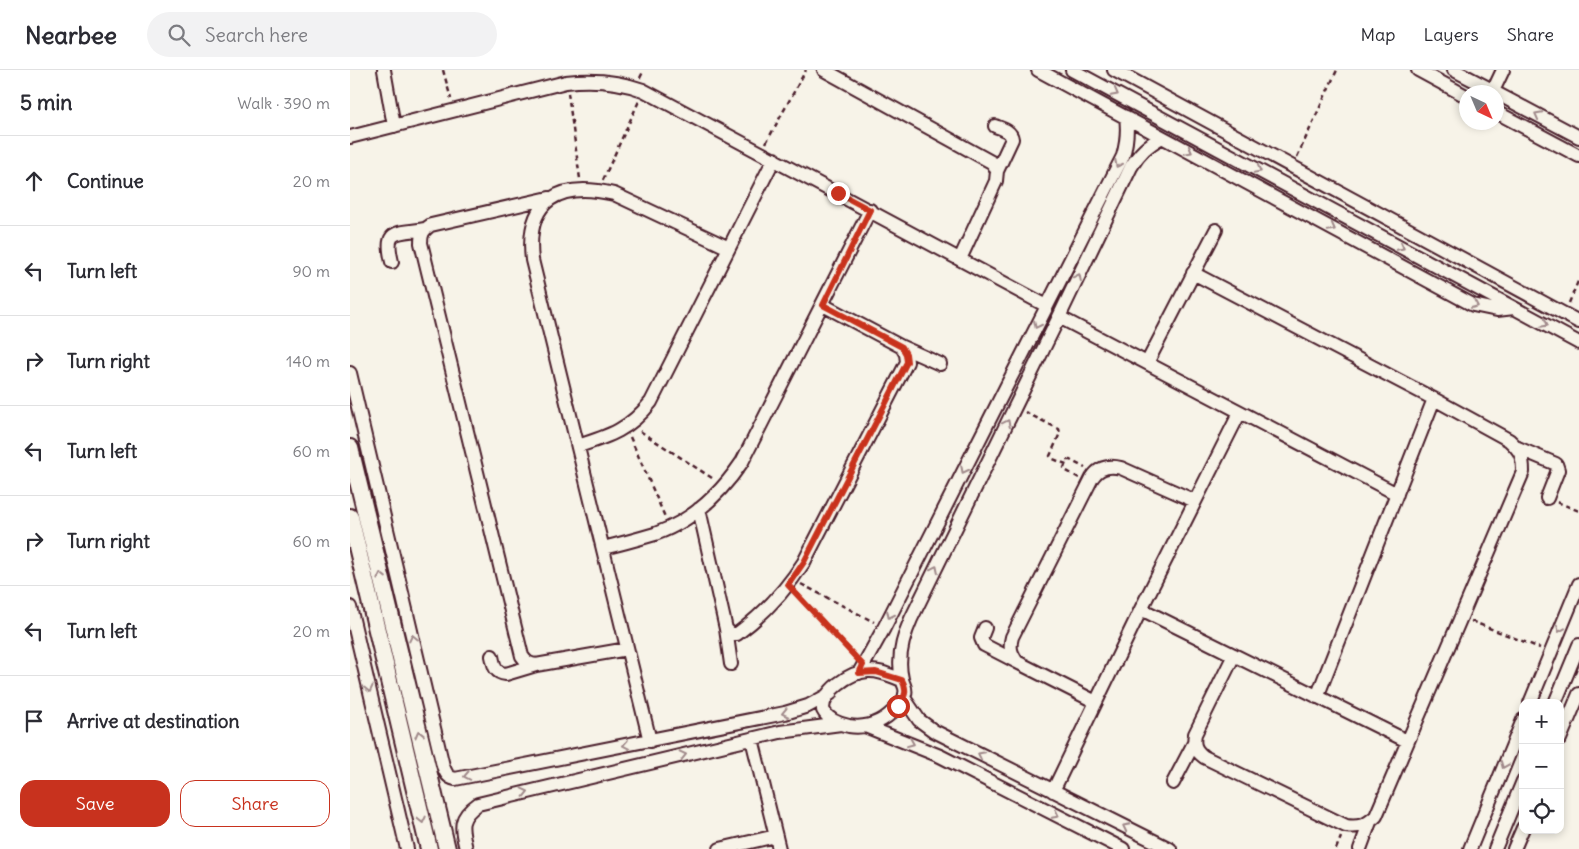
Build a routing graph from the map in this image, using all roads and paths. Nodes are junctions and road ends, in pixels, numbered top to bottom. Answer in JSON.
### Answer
{"nodes":[{"id":1,"x":384,"y":70,"type":"edge"},
{"id":2,"x":443,"y":70,"type":"edge"},
{"id":3,"x":806,"y":70,"type":"edge"},
{"id":4,"x":824,"y":70,"type":"edge"},
{"id":5,"x":1038,"y":70,"type":"edge"},
{"id":6,"x":1072,"y":70,"type":"edge"},
{"id":7,"x":1114,"y":70,"type":"edge"},
{"id":8,"x":1337,"y":70,"type":"edge"},
{"id":9,"x":1418,"y":70,"type":"edge"},
{"id":10,"x":1454,"y":70,"type":"edge"},
{"id":11,"x":1503,"y":70,"type":"edge"},
{"id":12,"x":566,"y":82,"type":"junction"},
{"id":13,"x":1482,"y":85,"type":"edge"},
{"id":14,"x":1498,"y":85,"type":"edge"},
{"id":15,"x":643,"y":90,"type":"junction"},
{"id":16,"x":1459,"y":92,"type":"edge"},
{"id":17,"x":1504,"y":97,"type":"edge"},
{"id":18,"x":454,"y":110,"type":"junction"},
{"id":19,"x":1504,"y":116,"type":"edge"},
{"id":20,"x":1126,"y":117,"type":"junction"},
{"id":21,"x":394,"y":126,"type":"junction"},
{"id":22,"x":995,"y":126,"type":"dead end"},
{"id":23,"x":350,"y":137,"type":"edge"},
{"id":24,"x":1162,"y":137,"type":"junction"},
{"id":25,"x":1579,"y":137,"type":"edge"},
{"id":26,"x":761,"y":152,"type":"junction"},
{"id":27,"x":1579,"y":156,"type":"edge"},
{"id":28,"x":774,"y":159,"type":"junction"},
{"id":29,"x":1293,"y":166,"type":"junction"},
{"id":30,"x":997,"y":171,"type":"junction"},
{"id":31,"x":582,"y":189,"type":"junction"},
{"id":32,"x":598,"y":190,"type":"junction"},
{"id":33,"x":552,"y":198,"type":"junction"},
{"id":34,"x":870,"y":210,"type":"junction"},
{"id":35,"x":425,"y":229,"type":"junction"},
{"id":36,"x":1216,"y":230,"type":"dead end"},
{"id":37,"x":729,"y":248,"type":"junction"},
{"id":38,"x":960,"y":259,"type":"junction"},
{"id":39,"x":392,"y":262,"type":"dead end"},
{"id":40,"x":1194,"y":273,"type":"junction"},
{"id":41,"x":1579,"y":279,"type":"edge"},
{"id":42,"x":823,"y":305,"type":"junction"},
{"id":43,"x":1047,"y":306,"type":"junction"},
{"id":44,"x":1514,"y":308,"type":"junction"},
{"id":45,"x":1564,"y":314,"type":"junction"},
{"id":46,"x":1059,"y":317,"type":"junction"},
{"id":47,"x":1579,"y":322,"type":"edge"},
{"id":48,"x":1579,"y":343,"type":"edge"},
{"id":49,"x":902,"y":347,"type":"junction"},
{"id":50,"x":1147,"y":363,"type":"junction"},
{"id":51,"x":940,"y":364,"type":"dead end"},
{"id":52,"x":350,"y":373,"type":"edge"},
{"id":53,"x":1434,"y":399,"type":"junction"},
{"id":54,"x":1015,"y":406,"type":"junction"},
{"id":55,"x":1240,"y":412,"type":"junction"},
{"id":56,"x":628,"y":426,"type":"junction"},
{"id":57,"x":578,"y":446,"type":"junction"},
{"id":58,"x":350,"y":448,"type":"edge"},
{"id":59,"x":1518,"y":448,"type":"junction"},
{"id":60,"x":1066,"y":464,"type":"junction"},
{"id":61,"x":1092,"y":478,"type":"junction"},
{"id":62,"x":724,"y":486,"type":"junction"},
{"id":63,"x":1397,"y":494,"type":"junction"},
{"id":64,"x":1547,"y":498,"type":"dead end"},
{"id":65,"x":1195,"y":501,"type":"junction"},
{"id":66,"x":699,"y":509,"type":"junction"},
{"id":67,"x":350,"y":517,"type":"edge"},
{"id":68,"x":669,"y":527,"type":"junction"},
{"id":69,"x":603,"y":548,"type":"junction"},
{"id":70,"x":791,"y":582,"type":"junction"},
{"id":71,"x":1579,"y":584,"type":"edge"},
{"id":72,"x":350,"y":607,"type":"edge"},
{"id":73,"x":1140,"y":609,"type":"junction"},
{"id":74,"x":1460,"y":617,"type":"junction"},
{"id":75,"x":884,"y":628,"type":"junction"},
{"id":76,"x":985,"y":628,"type":"dead end"},
{"id":77,"x":726,"y":629,"type":"junction"},
{"id":78,"x":1579,"y":645,"type":"edge"},
{"id":79,"x":627,"y":649,"type":"junction"},
{"id":80,"x":1550,"y":653,"type":"junction"},
{"id":81,"x":1234,"y":655,"type":"junction"},
{"id":82,"x":492,"y":656,"type":"dead end"},
{"id":83,"x":1017,"y":662,"type":"junction"},
{"id":84,"x":731,"y":664,"type":"dead end"},
{"id":85,"x":536,"y":665,"type":"junction"},
{"id":86,"x":861,"y":669,"type":"junction"},
{"id":87,"x":902,"y":680,"type":"junction"},
{"id":88,"x":830,"y":694,"type":"junction"},
{"id":89,"x":1579,"y":694,"type":"edge"},
{"id":90,"x":1317,"y":696,"type":"junction"},
{"id":91,"x":904,"y":698,"type":"junction"},
{"id":92,"x":1532,"y":699,"type":"edge"},
{"id":93,"x":1557,"y":699,"type":"edge"},
{"id":94,"x":1096,"y":702,"type":"junction"},
{"id":95,"x":842,"y":724,"type":"junction"},
{"id":96,"x":865,"y":726,"type":"junction"},
{"id":97,"x":1519,"y":730,"type":"edge"},
{"id":98,"x":1564,"y":730,"type":"edge"},
{"id":99,"x":752,"y":739,"type":"junction"},
{"id":100,"x":1407,"y":740,"type":"junction"},
{"id":101,"x":650,"y":741,"type":"junction"},
{"id":102,"x":1194,"y":743,"type":"junction"},
{"id":103,"x":1173,"y":783,"type":"dead end"},
{"id":104,"x":1520,"y":789,"type":"edge"},
{"id":105,"x":1053,"y":791,"type":"junction"},
{"id":106,"x":1370,"y":822,"type":"junction"},
{"id":107,"x":1520,"y":834,"type":"edge"},
{"id":108,"x":776,"y":836,"type":"junction"},
{"id":109,"x":406,"y":849,"type":"edge"},
{"id":110,"x":429,"y":849,"type":"edge"},
{"id":111,"x":446,"y":849,"type":"edge"},
{"id":112,"x":466,"y":849,"type":"edge"},
{"id":113,"x":720,"y":849,"type":"edge"},
{"id":114,"x":779,"y":849,"type":"edge"},
{"id":115,"x":1123,"y":849,"type":"edge"},
{"id":116,"x":1170,"y":849,"type":"edge"},
{"id":117,"x":1360,"y":849,"type":"edge"},
{"id":118,"x":1470,"y":849,"type":"edge"},
{"id":119,"x":1495,"y":849,"type":"edge"},
{"id":120,"x":1514,"y":849,"type":"edge"}],
"edges":[{"from":1,"to":21,"type":"street"},
{"from":2,"to":18,"type":"path"},
{"from":3,"to":26,"type":"path"},
{"from":4,"to":30,"type":"street"},
{"from":5,"to":20,"type":"street"},
{"from":6,"to":44,"type":"street","one_way":true},
{"from":7,"to":29,"type":"street"},
{"from":8,"to":29,"type":"path"},
{"from":9,"to":16,"type":"street"},
{"from":10,"to":13,"type":"street"},
{"from":11,"to":14,"type":"street"},
{"from":12,"to":15,"type":"street"},
{"from":12,"to":18,"type":"street"},
{"from":12,"to":31,"type":"path"},
{"from":15,"to":26,"type":"street"},
{"from":15,"to":32,"type":"path"},
{"from":25,"to":17,"type":"street","one_way":true},
{"from":18,"to":21,"type":"street"},
{"from":19,"to":27,"type":"street"},
{"from":20,"to":24,"type":"street"},
{"from":20,"to":43,"type":"street","one_way":true},
{"from":21,"to":23,"type":"street"},
{"from":22,"to":30,"type":"street"},
{"from":24,"to":44,"type":"street","one_way":true},
{"from":46,"to":24,"type":"street","one_way":true},
{"from":26,"to":28,"type":"street"},
{"from":28,"to":34,"type":"street"},
{"from":28,"to":37,"type":"street"},
{"from":29,"to":45,"type":"street"},
{"from":30,"to":38,"type":"street"},
{"from":31,"to":32,"type":"street"},
{"from":31,"to":33,"type":"street"},
{"from":32,"to":37,"type":"street"},
{"from":33,"to":35,"type":"street"},
{"from":33,"to":57,"type":"street"},
{"from":34,"to":38,"type":"street"},
{"from":34,"to":42,"type":"street"},
{"from":35,"to":39,"type":"street"},
{"from":35,"to":85,"type":"street"},
{"from":36,"to":40,"type":"street"},
{"from":37,"to":56,"type":"street"},
{"from":38,"to":43,"type":"street"},
{"from":40,"to":50,"type":"street"},
{"from":40,"to":53,"type":"street"},
{"from":41,"to":45,"type":"path"},
{"from":42,"to":49,"type":"street"},
{"from":42,"to":62,"type":"street"},
{"from":43,"to":75,"type":"street","one_way":true},
{"from":44,"to":48,"type":"street","one_way":true},
{"from":45,"to":47,"type":"street"},
{"from":46,"to":50,"type":"street"},
{"from":46,"to":54,"type":"street"},
{"from":49,"to":51,"type":"street"},
{"from":49,"to":70,"type":"street"},
{"from":50,"to":55,"type":"street"},
{"from":101,"to":52,"type":"street","one_way":true},
{"from":53,"to":59,"type":"street"},
{"from":53,"to":63,"type":"street"},
{"from":54,"to":60,"type":"path"},
{"from":87,"to":54,"type":"street","one_way":true},
{"from":55,"to":63,"type":"street"},
{"from":55,"to":65,"type":"street"},
{"from":56,"to":57,"type":"street"},
{"from":56,"to":62,"type":"path"},
{"from":56,"to":68,"type":"path"},
{"from":57,"to":69,"type":"street"},
{"from":111,"to":58,"type":"main road","one_way":true},
{"from":59,"to":64,"type":"street"},
{"from":59,"to":74,"type":"street"},
{"from":60,"to":61,"type":"path"},
{"from":60,"to":61,"type":"path"},
{"from":61,"to":65,"type":"street"},
{"from":61,"to":83,"type":"street"},
{"from":62,"to":66,"type":"street"},
{"from":63,"to":90,"type":"street"},
{"from":65,"to":73,"type":"street"},
{"from":66,"to":68,"type":"street"},
{"from":66,"to":77,"type":"street"},
{"from":67,"to":110,"type":"main road","one_way":true},
{"from":68,"to":69,"type":"street"},
{"from":69,"to":79,"type":"street"},
{"from":70,"to":75,"type":"path"},
{"from":70,"to":77,"type":"street"},
{"from":70,"to":86,"type":"path"},
{"from":71,"to":80,"type":"street","one_way":true},
{"from":72,"to":109,"type":"street","one_way":true},
{"from":73,"to":81,"type":"street"},
{"from":73,"to":94,"type":"street"},
{"from":74,"to":80,"type":"path"},
{"from":74,"to":100,"type":"street"},
{"from":75,"to":86,"type":"street"},
{"from":76,"to":83,"type":"street"},
{"from":77,"to":84,"type":"street"},
{"from":78,"to":93,"type":"street"},
{"from":79,"to":85,"type":"street"},
{"from":79,"to":101,"type":"street"},
{"from":80,"to":92,"type":"street"},
{"from":81,"to":90,"type":"street"},
{"from":81,"to":102,"type":"street"},
{"from":82,"to":85,"type":"street"},
{"from":83,"to":94,"type":"street"},
{"from":86,"to":87,"type":"street"},
{"from":86,"to":88,"type":"street"},
{"from":87,"to":91,"type":"street"},
{"from":88,"to":95,"type":"street"},
{"from":88,"to":101,"type":"street","one_way":true},
{"from":89,"to":98,"type":"street"},
{"from":90,"to":100,"type":"street"},
{"from":91,"to":96,"type":"street"},
{"from":105,"to":91,"type":"street","one_way":true},
{"from":94,"to":105,"type":"street"},
{"from":95,"to":96,"type":"street"},
{"from":95,"to":99,"type":"street"},
{"from":96,"to":115,"type":"street","one_way":true},
{"from":97,"to":118,"type":"street","one_way":true},
{"from":99,"to":108,"type":"street"},
{"from":112,"to":99,"type":"street","one_way":true},
{"from":100,"to":106,"type":"street"},
{"from":102,"to":103,"type":"street"},
{"from":102,"to":106,"type":"street"},
{"from":104,"to":119,"type":"street"},
{"from":116,"to":105,"type":"street","one_way":true},
{"from":106,"to":117,"type":"street"},
{"from":107,"to":120,"type":"street"},
{"from":108,"to":113,"type":"street"},
{"from":108,"to":114,"type":"street"}]}
